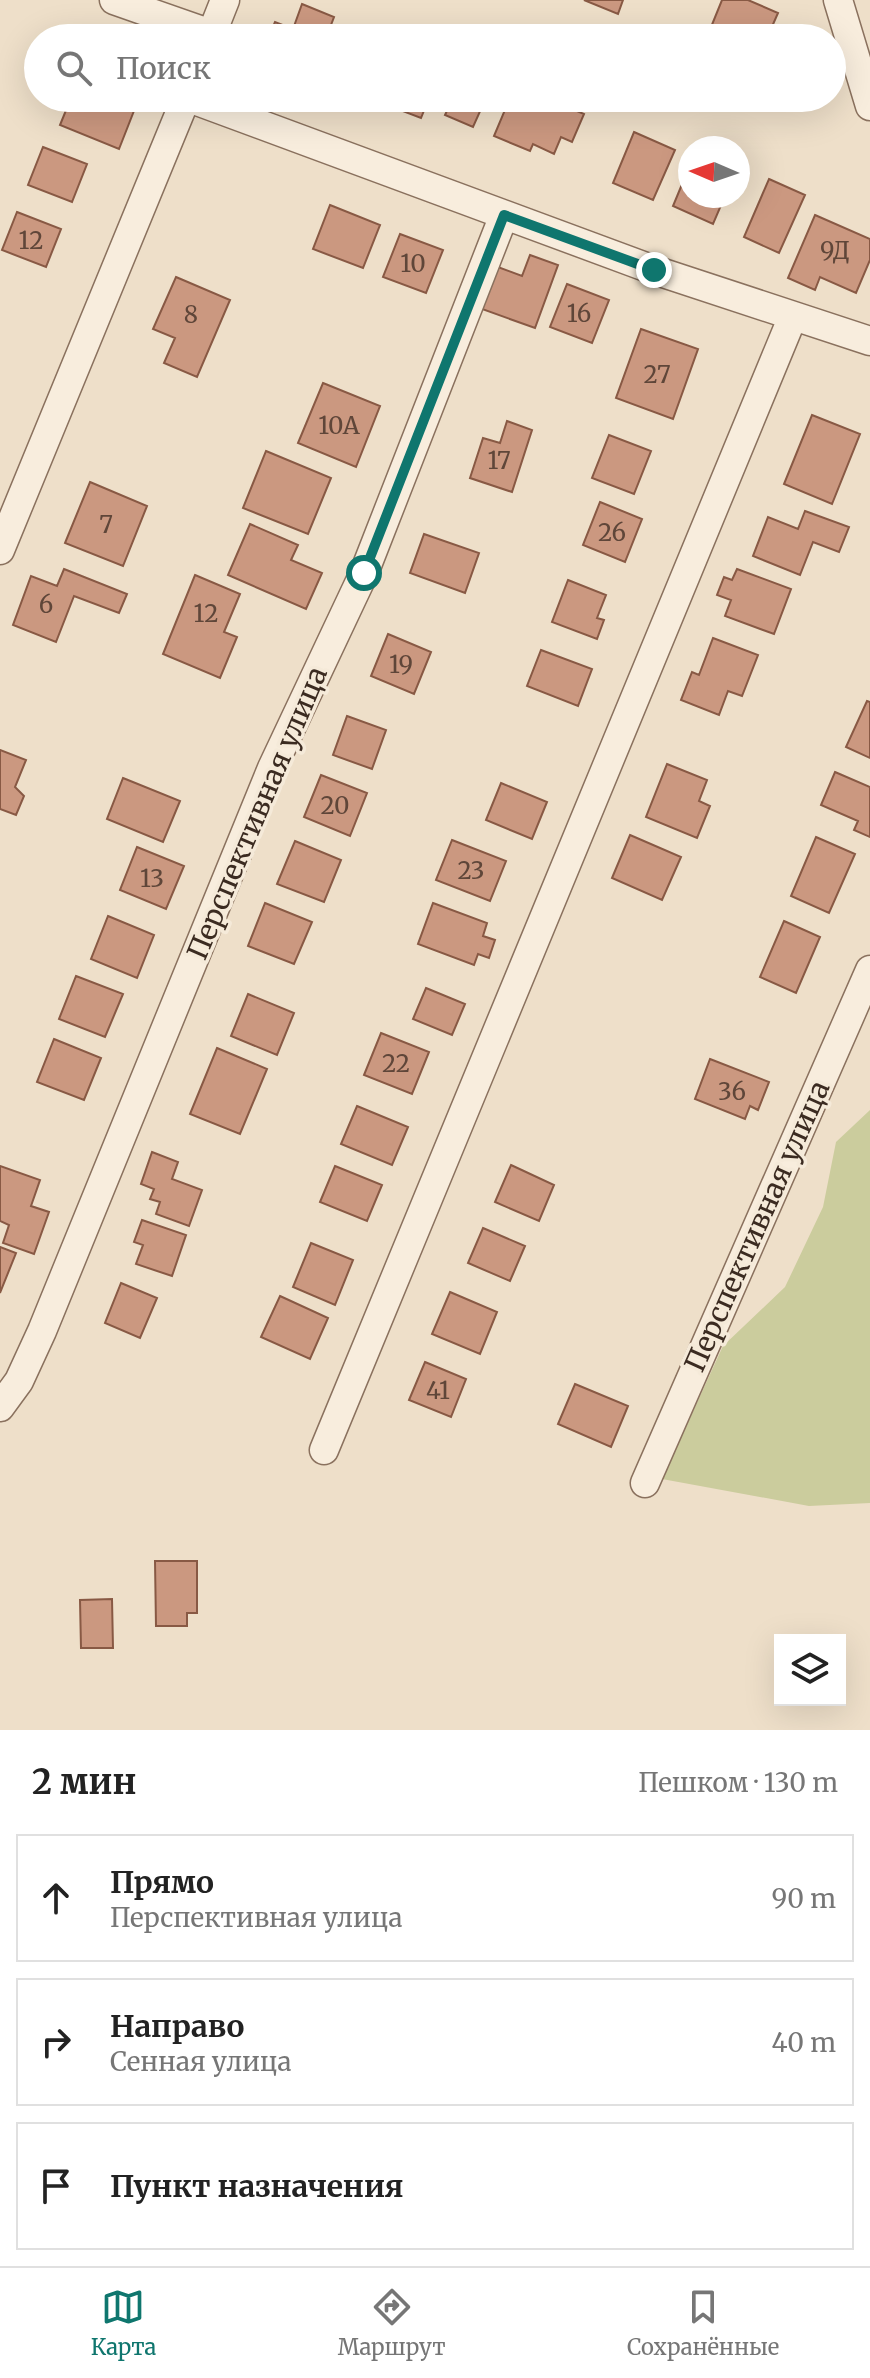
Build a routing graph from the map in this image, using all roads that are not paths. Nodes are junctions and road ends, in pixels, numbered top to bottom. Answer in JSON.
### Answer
{"nodes":[{"id":1,"x":114,"y":0,"type":"edge"},
{"id":2,"x":225,"y":0,"type":"edge"},
{"id":3,"x":838,"y":0,"type":"edge"},
{"id":4,"x":178,"y":24,"type":"edge"},
{"id":5,"x":215,"y":24,"type":"edge"},
{"id":6,"x":845,"y":24,"type":"edge"},
{"id":7,"x":846,"y":26,"type":"edge"},
{"id":8,"x":870,"y":106,"type":"edge"},
{"id":9,"x":182,"y":112,"type":"edge"},
{"id":10,"x":226,"y":112,"type":"edge"},
{"id":11,"x":504,"y":215,"type":"junction"},
{"id":12,"x":793,"y":316,"type":"junction"},
{"id":13,"x":870,"y":341,"type":"edge"},
{"id":14,"x":0,"y":550,"type":"edge"},
{"id":15,"x":870,"y":970,"type":"edge"},
{"id":16,"x":0,"y":1407,"type":"edge"},
{"id":17,"x":324,"y":1450,"type":"dead end"},
{"id":18,"x":645,"y":1483,"type":"dead end"}],
"edges":[{"from":1,"to":4,"type":"street"},
{"from":2,"to":5,"type":"street"},
{"from":3,"to":6,"type":"street"},
{"from":7,"to":8,"type":"street"},
{"from":9,"to":14,"type":"street"},
{"from":10,"to":11,"type":"street"},
{"from":11,"to":12,"type":"street"},
{"from":11,"to":16,"type":"street","name":"Перспективная улица"},
{"from":12,"to":13,"type":"street"},
{"from":12,"to":17,"type":"street"},
{"from":15,"to":18,"type":"street","name":"Перспективная улица"}]}
